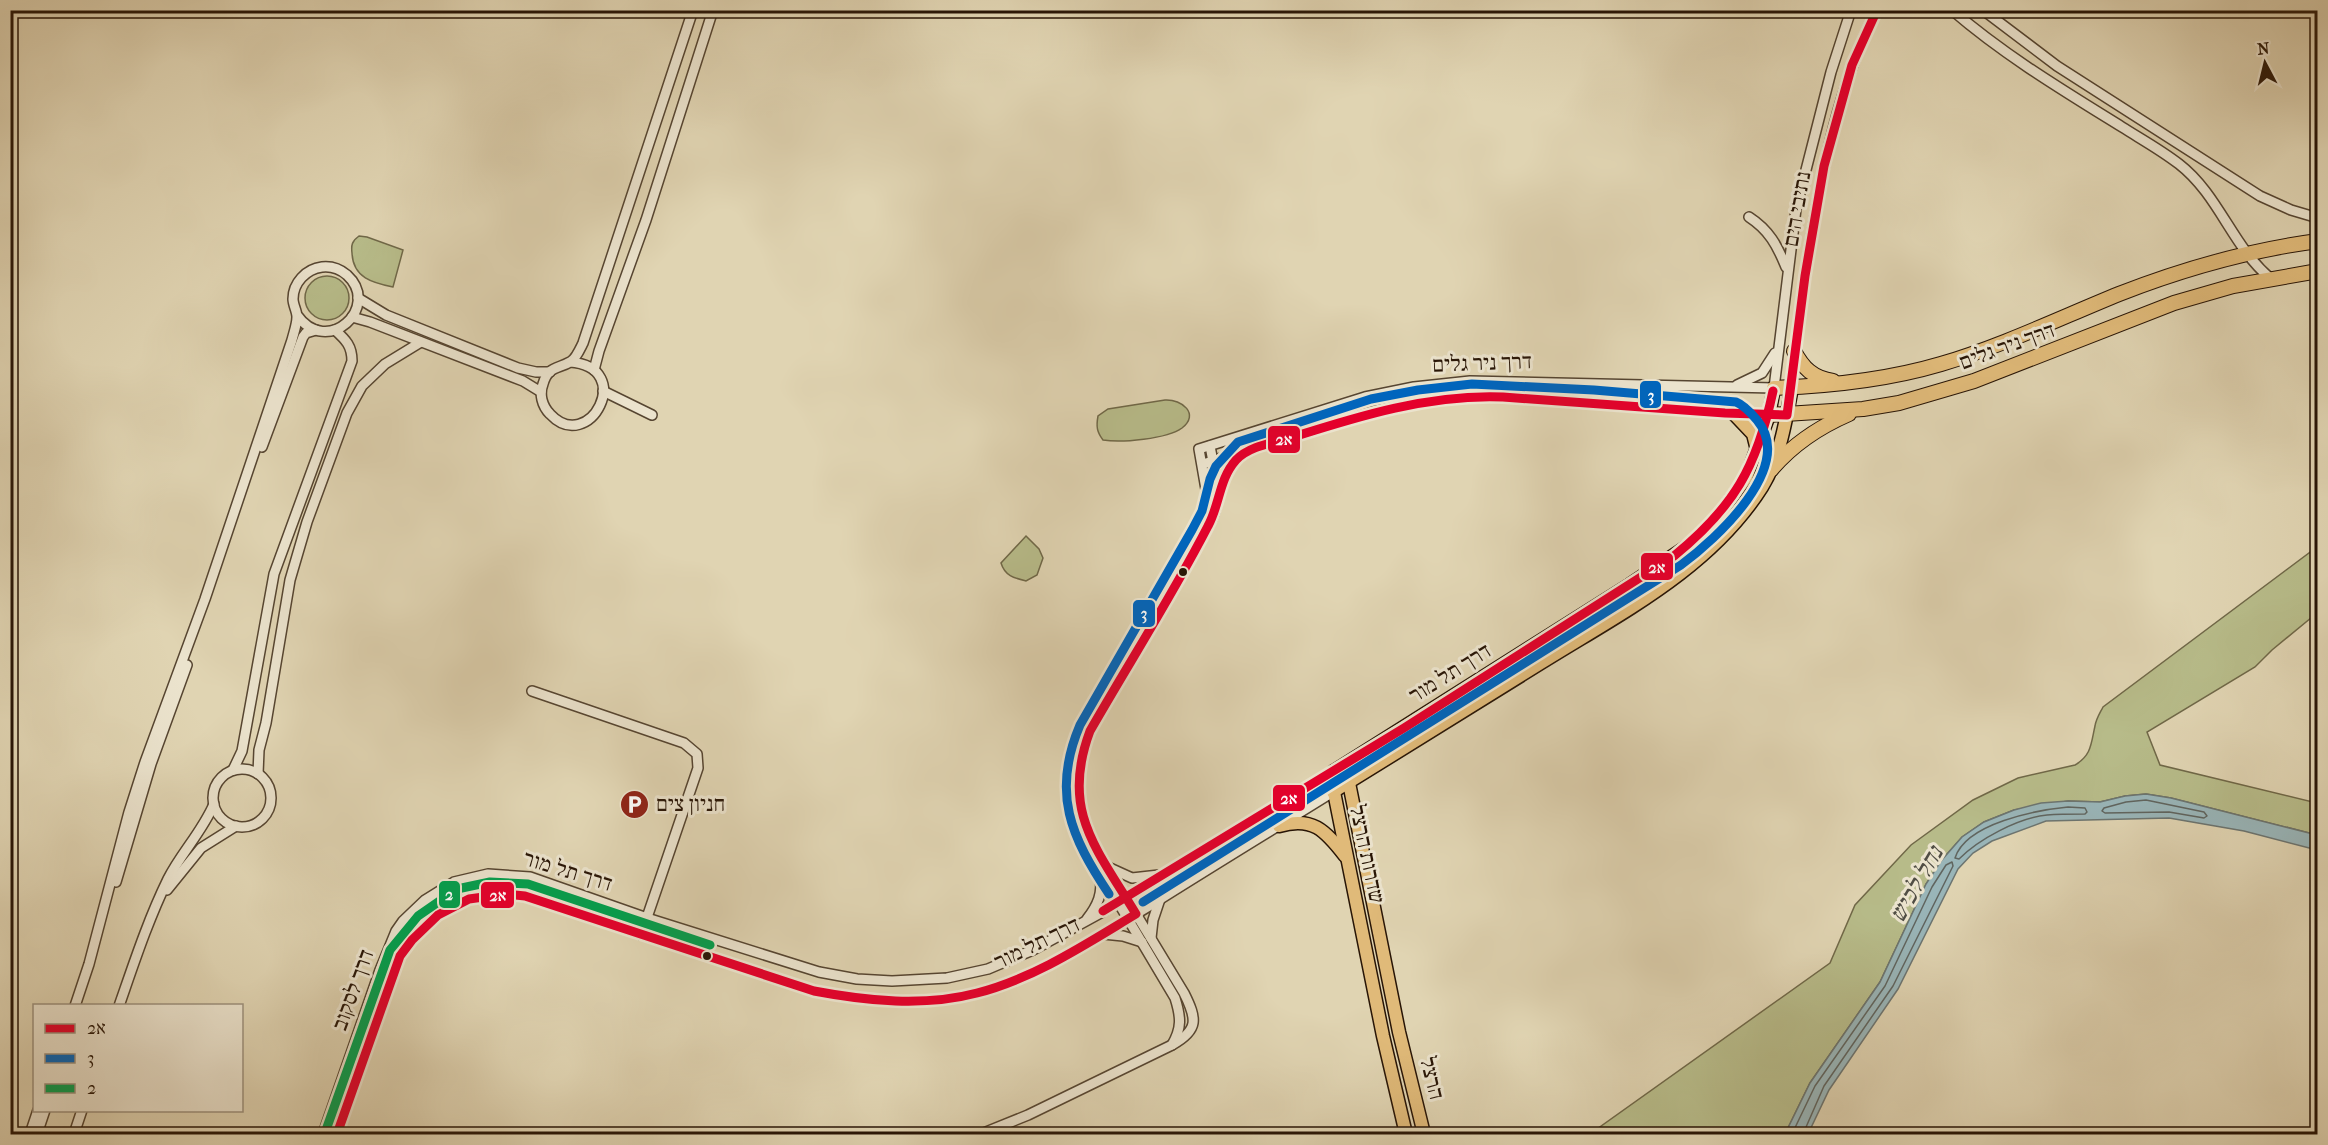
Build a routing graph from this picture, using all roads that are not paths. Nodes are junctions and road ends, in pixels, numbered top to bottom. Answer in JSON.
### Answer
{"nodes":[{"id":1,"x":693,"y":10,"type":"edge"},
{"id":2,"x":712,"y":10,"type":"edge"},
{"id":3,"x":1851,"y":10,"type":"edge"},
{"id":4,"x":1877,"y":10,"type":"edge"},
{"id":5,"x":1952,"y":10,"type":"edge"},
{"id":6,"x":1983,"y":10,"type":"edge"},
{"id":7,"x":1749,"y":217,"type":"dead end"},
{"id":8,"x":2318,"y":218,"type":"edge"},
{"id":9,"x":2318,"y":241,"type":"edge"},
{"id":10,"x":2247,"y":254,"type":"junction"},
{"id":11,"x":1787,"y":269,"type":"junction"},
{"id":12,"x":2318,"y":270,"type":"edge"},
{"id":13,"x":2270,"y":278,"type":"junction"},
{"id":14,"x":358,"y":298,"type":"junction"},
{"id":15,"x":297,"y":315,"type":"junction"},
{"id":16,"x":352,"y":317,"type":"junction"},
{"id":17,"x":316,"y":330,"type":"junction"},
{"id":18,"x":335,"y":330,"type":"junction"},
{"id":19,"x":1780,"y":340,"type":"junction"},
{"id":20,"x":421,"y":342,"type":"junction"},
{"id":21,"x":1794,"y":351,"type":"junction"},
{"id":22,"x":570,"y":362,"type":"junction"},
{"id":23,"x":594,"y":370,"type":"junction"},
{"id":24,"x":550,"y":372,"type":"junction"},
{"id":25,"x":1847,"y":382,"type":"junction"},
{"id":26,"x":1730,"y":387,"type":"junction"},
{"id":27,"x":1792,"y":387,"type":"junction"},
{"id":28,"x":1774,"y":388,"type":"junction"},
{"id":29,"x":541,"y":392,"type":"junction"},
{"id":30,"x":603,"y":392,"type":"junction"},
{"id":31,"x":1863,"y":409,"type":"junction"},
{"id":32,"x":1734,"y":414,"type":"junction"},
{"id":33,"x":652,"y":415,"type":"dead end"},
{"id":34,"x":1769,"y":415,"type":"junction"},
{"id":35,"x":1787,"y":415,"type":"junction"},
{"id":36,"x":1210,"y":446,"type":"junction"},
{"id":37,"x":1758,"y":451,"type":"junction"},
{"id":38,"x":1245,"y":452,"type":"junction"},
{"id":39,"x":1214,"y":461,"type":"junction"},
{"id":40,"x":1203,"y":464,"type":"junction"},
{"id":41,"x":1771,"y":470,"type":"junction"},
{"id":42,"x":1218,"y":496,"type":"junction"},
{"id":43,"x":532,"y":691,"type":"dead end"},
{"id":44,"x":233,"y":770,"type":"junction"},
{"id":45,"x":1334,"y":771,"type":"junction"},
{"id":46,"x":258,"y":774,"type":"junction"},
{"id":47,"x":1349,"y":783,"type":"junction"},
{"id":48,"x":1333,"y":792,"type":"junction"},
{"id":49,"x":214,"y":804,"type":"junction"},
{"id":50,"x":236,"y":826,"type":"junction"},
{"id":51,"x":1279,"y":826,"type":"junction"},
{"id":52,"x":1346,"y":857,"type":"junction"},
{"id":53,"x":1103,"y":869,"type":"junction"},
{"id":54,"x":1164,"y":874,"type":"junction"},
{"id":55,"x":454,"y":882,"type":"joint"},
{"id":56,"x":1160,"y":899,"type":"junction"},
{"id":57,"x":462,"y":900,"type":"joint"},
{"id":58,"x":1122,"y":900,"type":"junction"},
{"id":59,"x":158,"y":901,"type":"junction"},
{"id":60,"x":1132,"y":916,"type":"junction"},
{"id":61,"x":647,"y":918,"type":"junction"},
{"id":62,"x":1086,"y":921,"type":"junction"},
{"id":63,"x":1103,"y":934,"type":"junction"},
{"id":64,"x":641,"y":935,"type":"junction"},
{"id":65,"x":1146,"y":940,"type":"junction"},
{"id":66,"x":75,"y":1004,"type":"edge"},
{"id":67,"x":81,"y":1004,"type":"edge"},
{"id":68,"x":119,"y":1004,"type":"edge"},
{"id":69,"x":1399,"y":1032,"type":"joint"},
{"id":70,"x":1383,"y":1036,"type":"joint"},
{"id":71,"x":37,"y":1112,"type":"edge"},
{"id":72,"x":44,"y":1112,"type":"edge"},
{"id":73,"x":81,"y":1112,"type":"edge"},
{"id":74,"x":30,"y":1134,"type":"edge"},
{"id":75,"x":37,"y":1134,"type":"edge"},
{"id":76,"x":74,"y":1134,"type":"edge"},
{"id":77,"x":323,"y":1134,"type":"edge"},
{"id":78,"x":337,"y":1134,"type":"edge"},
{"id":79,"x":981,"y":1134,"type":"edge"},
{"id":80,"x":1407,"y":1134,"type":"edge"},
{"id":81,"x":1424,"y":1134,"type":"edge"}],
"edges":[{"from":1,"to":22,"type":"street"},
{"from":2,"to":23,"type":"street"},
{"from":3,"to":11,"type":"street","name":"נתיבי הים"},
{"from":4,"to":21,"type":"street","name":"נתיבי הים"},
{"from":5,"to":10,"type":"street"},
{"from":6,"to":8,"type":"street"},
{"from":7,"to":11,"type":"street"},
{"from":9,"to":10,"type":"highway"},
{"from":10,"to":13,"type":"street"},
{"from":10,"to":25,"type":"highway"},
{"from":11,"to":19,"type":"street","name":"נתיבי הים"},
{"from":12,"to":13,"type":"highway","name":"דרך ניר גלים"},
{"from":13,"to":31,"type":"highway","name":"דרך ניר גלים"},
{"from":14,"to":15,"type":"street"},
{"from":14,"to":16,"type":"street"},
{"from":14,"to":24,"type":"street"},
{"from":15,"to":17,"type":"street"},
{"from":15,"to":66,"type":"street"},
{"from":16,"to":18,"type":"street"},
{"from":16,"to":20,"type":"street"},
{"from":17,"to":18,"type":"street"},
{"from":17,"to":67,"type":"street"},
{"from":18,"to":44,"type":"street"},
{"from":19,"to":26,"type":"street"},
{"from":19,"to":28,"type":"street","name":"נתיבי הים"},
{"from":20,"to":29,"type":"street"},
{"from":20,"to":46,"type":"street"},
{"from":21,"to":25,"type":"highway"},
{"from":21,"to":27,"type":"street","name":"נתיבי הים"},
{"from":22,"to":23,"type":"street"},
{"from":22,"to":24,"type":"street"},
{"from":23,"to":30,"type":"street"},
{"from":24,"to":29,"type":"street"},
{"from":25,"to":27,"type":"highway"},
{"from":26,"to":28,"type":"street","name":"דרך ניר גלים"},
{"from":26,"to":36,"type":"street","name":"דרך ניר גלים"},
{"from":27,"to":28,"type":"highway"},
{"from":27,"to":35,"type":"main road","name":"דרך תל מור"},
{"from":28,"to":34,"type":"main road","name":"דרך תל מור"},
{"from":29,"to":30,"type":"street"},
{"from":30,"to":33,"type":"street"},
{"from":31,"to":35,"type":"highway","name":"דרך ניר גלים"},
{"from":31,"to":41,"type":"highway"},
{"from":32,"to":34,"type":"street","name":"דרך ניר גלים"},
{"from":32,"to":37,"type":"main road"},
{"from":32,"to":38,"type":"street","name":"דרך ניר גלים"},
{"from":34,"to":35,"type":"highway","name":"דרך ניר גלים"},
{"from":34,"to":37,"type":"main road","name":"דרך תל מור"},
{"from":35,"to":41,"type":"main road","name":"דרך תל מור"},
{"from":36,"to":39,"type":"street"},
{"from":36,"to":40,"type":"street","name":"דרך ניר גלים"},
{"from":37,"to":45,"type":"main road","name":"דרך תל מור"},
{"from":38,"to":39,"type":"street","name":"דרך ניר גלים"},
{"from":38,"to":42,"type":"street"},
{"from":39,"to":40,"type":"street","name":"דרך ניר גלים"},
{"from":39,"to":42,"type":"street"},
{"from":40,"to":53,"type":"street"},
{"from":41,"to":47,"type":"main road","name":"דרך תל מור"},
{"from":42,"to":53,"type":"street"},
{"from":43,"to":61,"type":"street"},
{"from":44,"to":46,"type":"street"},
{"from":44,"to":49,"type":"street"},
{"from":45,"to":47,"type":"main road","name":"שדרות הרצל"},
{"from":45,"to":48,"type":"main road","name":"שדרות הרצל"},
{"from":45,"to":54,"type":"street","name":"דרך תל מור"},
{"from":46,"to":50,"type":"street"},
{"from":47,"to":48,"type":"main road","name":"דרך תל מור"},
{"from":47,"to":69,"type":"main road","name":"שדרות הרצל"},
{"from":48,"to":51,"type":"street","name":"דרך תל מור"},
{"from":48,"to":52,"type":"main road","name":"שדרות הרצל"},
{"from":49,"to":50,"type":"street"},
{"from":49,"to":59,"type":"street"},
{"from":50,"to":59,"type":"street"},
{"from":51,"to":52,"type":"main road"},
{"from":51,"to":56,"type":"street","name":"דרך תל מור"},
{"from":52,"to":70,"type":"main road","name":"שדרות הרצל"},
{"from":53,"to":54,"type":"street"},
{"from":53,"to":58,"type":"street"},
{"from":53,"to":62,"type":"street"},
{"from":54,"to":58,"type":"street","name":"דרך תל מור"},
{"from":55,"to":61,"type":"street","name":"דרך תל מור"},
{"from":55,"to":77,"type":"street","name":"דרך לסקוב"},
{"from":56,"to":60,"type":"street","name":"דרך תל מור"},
{"from":56,"to":65,"type":"street"},
{"from":57,"to":64,"type":"street","name":"דרך תל מור"},
{"from":57,"to":78,"type":"street","name":"דרך לסקוב"},
{"from":58,"to":60,"type":"street"},
{"from":58,"to":62,"type":"street","name":"דרך תל מור"},
{"from":59,"to":68,"type":"street"},
{"from":60,"to":63,"type":"street","name":"דרך תל מור"},
{"from":60,"to":65,"type":"street"},
{"from":61,"to":62,"type":"street","name":"דרך תל מור"},
{"from":61,"to":64,"type":"street"},
{"from":63,"to":64,"type":"street","name":"דרך תל מור"},
{"from":63,"to":65,"type":"street"},
{"from":65,"to":79,"type":"street"},
{"from":69,"to":81,"type":"main road","name":"הרצל"},
{"from":70,"to":80,"type":"main road","name":"הרצל"},
{"from":71,"to":74,"type":"street"},
{"from":72,"to":75,"type":"street"},
{"from":73,"to":76,"type":"street"}]}
